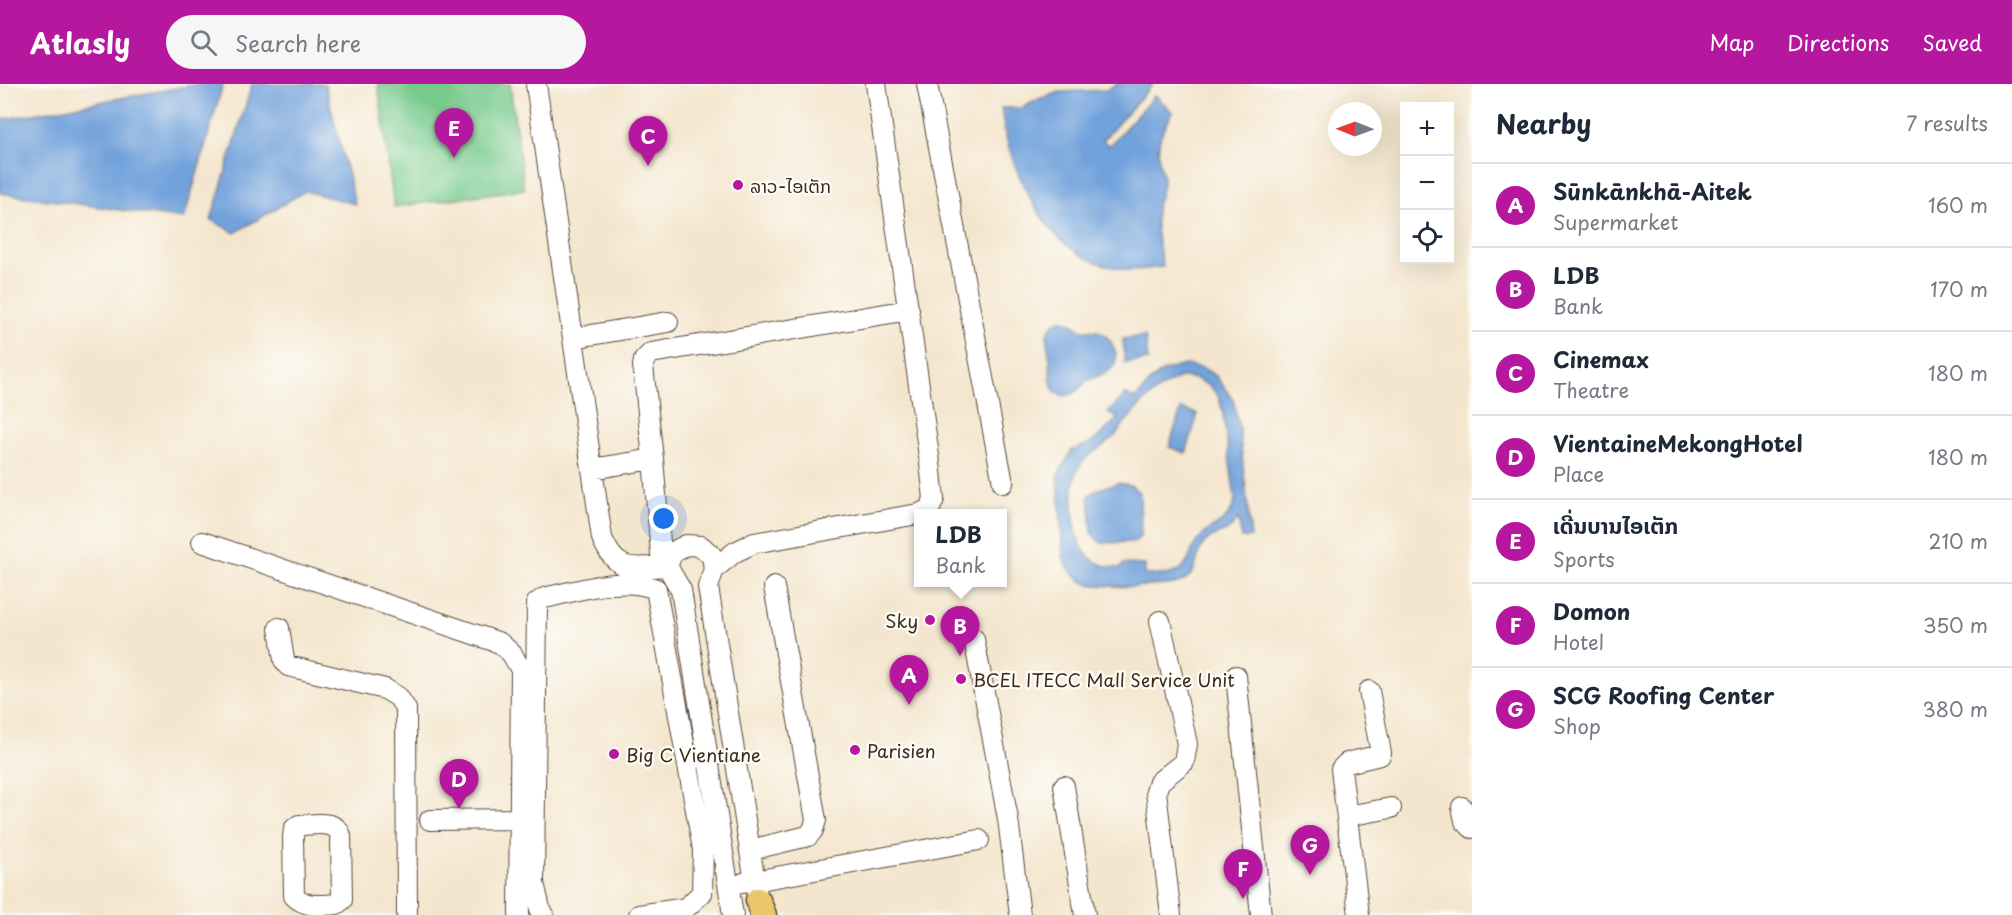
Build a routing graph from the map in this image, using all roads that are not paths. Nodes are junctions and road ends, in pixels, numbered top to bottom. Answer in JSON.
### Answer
{"nodes":[{"id":1,"x":536,"y":84,"type":"edge"},
{"id":2,"x":876,"y":84,"type":"edge"},
{"id":3,"x":927,"y":84,"type":"edge"},
{"id":4,"x":909,"y":310,"type":"junction"},
{"id":5,"x":668,"y":322,"type":"dead end"},
{"id":6,"x":573,"y":338,"type":"junction"},
{"id":7,"x":653,"y":459,"type":"junction"},
{"id":8,"x":592,"y":469,"type":"junction"},
{"id":9,"x":1003,"y":483,"type":"dead end"},
{"id":10,"x":928,"y":509,"type":"edge"},
{"id":11,"x":914,"y":515,"type":"edge"},
{"id":12,"x":202,"y":542,"type":"dead end"},
{"id":13,"x":665,"y":566,"type":"junction"},
{"id":14,"x":714,"y":569,"type":"junction"},
{"id":15,"x":626,"y":575,"type":"junction"},
{"id":16,"x":774,"y":588,"type":"dead end"},
{"id":17,"x":1161,"y":621,"type":"dead end"},
{"id":18,"x":279,"y":628,"type":"dead end"},
{"id":19,"x":974,"y":639,"type":"dead end"},
{"id":20,"x":1236,"y":676,"type":"dead end"},
{"id":21,"x":1369,"y":691,"type":"dead end"},
{"id":22,"x":1064,"y":786,"type":"dead end"},
{"id":23,"x":1462,"y":807,"type":"dead end"},
{"id":24,"x":1390,"y":808,"type":"dead end"},
{"id":25,"x":1347,"y":816,"type":"junction"},
{"id":26,"x":520,"y":819,"type":"junction"},
{"id":27,"x":430,"y":820,"type":"dead end"},
{"id":28,"x":1472,"y":828,"type":"edge"},
{"id":29,"x":979,"y":840,"type":"dead end"},
{"id":30,"x":712,"y":849,"type":"junction"},
{"id":31,"x":750,"y":850,"type":"junction"},
{"id":32,"x":527,"y":883,"type":"junction"},
{"id":33,"x":728,"y":885,"type":"junction"},
{"id":34,"x":759,"y":903,"type":"edge"},
{"id":35,"x":686,"y":911,"type":"edge"},
{"id":36,"x":407,"y":915,"type":"edge"},
{"id":37,"x":519,"y":915,"type":"edge"},
{"id":38,"x":544,"y":915,"type":"edge"},
{"id":39,"x":639,"y":915,"type":"edge"},
{"id":40,"x":733,"y":915,"type":"edge"},
{"id":41,"x":1020,"y":915,"type":"edge"},
{"id":42,"x":1085,"y":915,"type":"edge"},
{"id":43,"x":1171,"y":915,"type":"edge"},
{"id":44,"x":1261,"y":915,"type":"edge"},
{"id":45,"x":1359,"y":915,"type":"edge"}],
"edges":[{"from":1,"to":6,"type":"street"},
{"from":2,"to":4,"type":"street"},
{"from":3,"to":9,"type":"street"},
{"from":4,"to":7,"type":"street"},
{"from":4,"to":10,"type":"street"},
{"from":5,"to":6,"type":"street"},
{"from":6,"to":8,"type":"street"},
{"from":7,"to":8,"type":"street"},
{"from":7,"to":13,"type":"street"},
{"from":8,"to":15,"type":"street"},
{"from":11,"to":14,"type":"street"},
{"from":12,"to":26,"type":"street"},
{"from":13,"to":14,"type":"street"},
{"from":13,"to":15,"type":"street"},
{"from":13,"to":30,"type":"street"},
{"from":14,"to":31,"type":"street"},
{"from":15,"to":30,"type":"street"},
{"from":15,"to":32,"type":"street"},
{"from":16,"to":31,"type":"street"},
{"from":17,"to":43,"type":"street"},
{"from":18,"to":36,"type":"street"},
{"from":19,"to":41,"type":"street"},
{"from":20,"to":44,"type":"street"},
{"from":21,"to":25,"type":"street"},
{"from":22,"to":42,"type":"street"},
{"from":23,"to":28,"type":"street"},
{"from":24,"to":25,"type":"street"},
{"from":25,"to":45,"type":"street"},
{"from":26,"to":27,"type":"street"},
{"from":26,"to":32,"type":"street"},
{"from":29,"to":34,"type":"street"},
{"from":30,"to":33,"type":"street"},
{"from":30,"to":35,"type":"street"},
{"from":31,"to":34,"type":"street"},
{"from":32,"to":37,"type":"street"},
{"from":32,"to":38,"type":"street"},
{"from":33,"to":34,"type":"street"},
{"from":33,"to":40,"type":"street"},
{"from":35,"to":39,"type":"street"}]}
